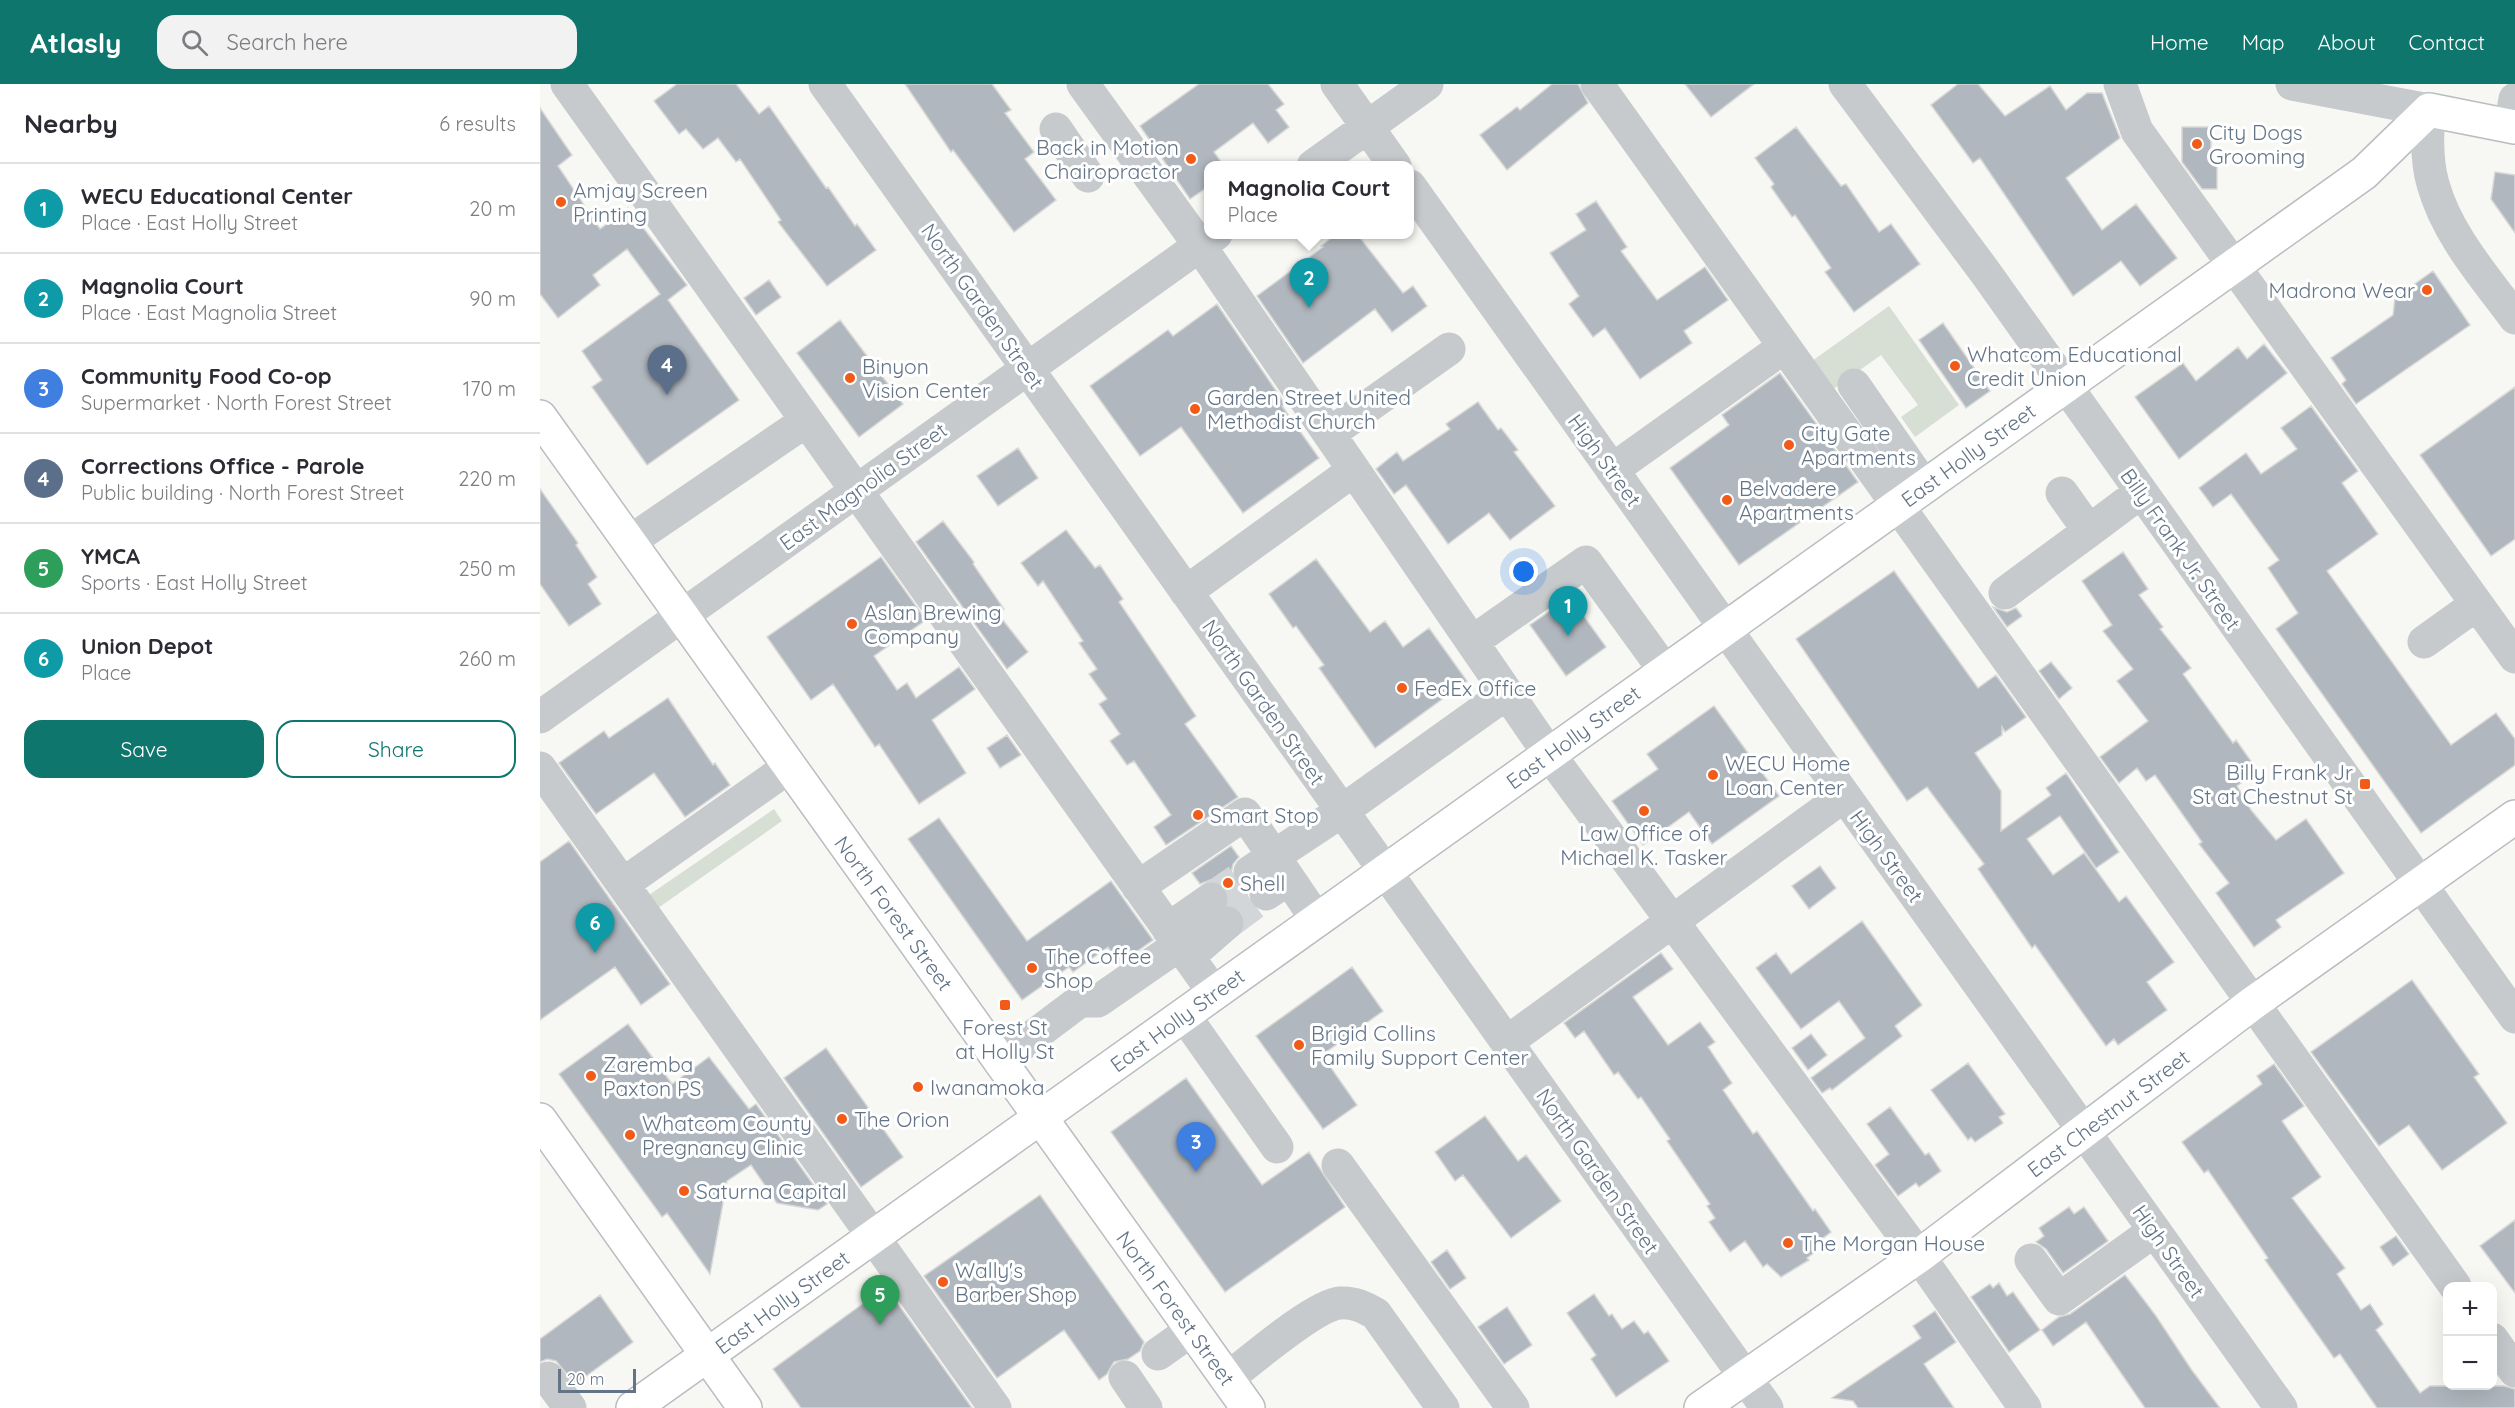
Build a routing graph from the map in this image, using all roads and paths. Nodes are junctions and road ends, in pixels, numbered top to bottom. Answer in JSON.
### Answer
{"nodes":[{"id":1,"x":567,"y":84,"type":"edge"},
{"id":2,"x":825,"y":84,"type":"edge"},
{"id":3,"x":1083,"y":84,"type":"edge"},
{"id":4,"x":1337,"y":84,"type":"edge"},
{"id":5,"x":1427,"y":84,"type":"edge"},
{"id":6,"x":1597,"y":84,"type":"edge"},
{"id":7,"x":1845,"y":84,"type":"edge"},
{"id":8,"x":2120,"y":84,"type":"edge"},
{"id":9,"x":2308,"y":86,"type":"edge"},
{"id":10,"x":2432,"y":97,"type":"edge"},
{"id":11,"x":1108,"y":117,"type":"junction"},
{"id":12,"x":2513,"y":117,"type":"edge"},
{"id":13,"x":1367,"y":127,"type":"junction"},
{"id":14,"x":1319,"y":161,"type":"edge"},
{"id":15,"x":1392,"y":161,"type":"edge"},
{"id":16,"x":1089,"y":176,"type":"dead end"},
{"id":17,"x":1414,"y":192,"type":"edge"},
{"id":18,"x":1204,"y":235,"type":"edge"},
{"id":19,"x":1208,"y":240,"type":"edge"},
{"id":20,"x":2233,"y":266,"type":"junction"},
{"id":21,"x":2515,"y":318,"type":"edge"},
{"id":22,"x":1784,"y":347,"type":"junction"},
{"id":23,"x":1449,"y":349,"type":"dead end"},
{"id":24,"x":1028,"y":369,"type":"junction"},
{"id":25,"x":1854,"y":385,"type":"dead end"},
{"id":26,"x":2064,"y":386,"type":"junction"},
{"id":27,"x":540,"y":417,"type":"edge"},
{"id":28,"x":806,"y":421,"type":"junction"},
{"id":29,"x":1329,"y":434,"type":"junction"},
{"id":30,"x":1354,"y":470,"type":"junction"},
{"id":31,"x":1612,"y":470,"type":"junction"},
{"id":32,"x":1924,"y":486,"type":"junction"},
{"id":33,"x":856,"y":491,"type":"junction"},
{"id":34,"x":2141,"y":492,"type":"junction"},
{"id":35,"x":2062,"y":493,"type":"dead end"},
{"id":36,"x":1898,"y":505,"type":"junction"},
{"id":37,"x":2089,"y":531,"type":"junction"},
{"id":38,"x":629,"y":542,"type":"junction"},
{"id":39,"x":1186,"y":592,"type":"junction"},
{"id":40,"x":1989,"y":604,"type":"junction"},
{"id":41,"x":2477,"y":604,"type":"junction"},
{"id":42,"x":682,"y":616,"type":"junction"},
{"id":43,"x":1725,"y":628,"type":"junction"},
{"id":44,"x":1472,"y":642,"type":"junction"},
{"id":45,"x":2424,"y":642,"type":"dead end"},
{"id":46,"x":2515,"y":657,"type":"edge"},
{"id":47,"x":1665,"y":671,"type":"junction"},
{"id":48,"x":1507,"y":693,"type":"junction"},
{"id":49,"x":540,"y":717,"type":"edge"},
{"id":50,"x":1549,"y":754,"type":"junction"},
{"id":51,"x":789,"y":767,"type":"junction"},
{"id":52,"x":540,"y":768,"type":"edge"},
{"id":53,"x":1844,"y":796,"type":"junction"},
{"id":54,"x":1342,"y":811,"type":"junction"},
{"id":55,"x":2515,"y":818,"type":"edge"},
{"id":56,"x":1385,"y":871,"type":"junction"},
{"id":57,"x":1270,"y":875,"type":"junction"},
{"id":58,"x":623,"y":884,"type":"junction"},
{"id":59,"x":2419,"y":884,"type":"junction"},
{"id":60,"x":1138,"y":887,"type":"junction"},
{"id":61,"x":1219,"y":911,"type":"tunnel mouth"},
{"id":62,"x":1317,"y":920,"type":"junction"},
{"id":63,"x":1673,"y":921,"type":"junction"},
{"id":64,"x":1178,"y":944,"type":"junction"},
{"id":65,"x":1214,"y":993,"type":"junction"},
{"id":66,"x":2253,"y":1003,"type":"junction"},
{"id":67,"x":1184,"y":1015,"type":"junction"},
{"id":68,"x":2515,"y":1017,"type":"edge"},
{"id":69,"x":1507,"y":1042,"type":"junction"},
{"id":70,"x":1000,"y":1061,"type":"junction"},
{"id":71,"x":1040,"y":1118,"type":"junction"},
{"id":72,"x":540,"y":1120,"type":"edge"},
{"id":73,"x":2083,"y":1131,"type":"junction"},
{"id":74,"x":1277,"y":1147,"type":"dead end"},
{"id":75,"x":1338,"y":1165,"type":"dead end"},
{"id":76,"x":2154,"y":1231,"type":"junction"},
{"id":77,"x":873,"y":1237,"type":"junction"},
{"id":78,"x":1919,"y":1256,"type":"junction"},
{"id":79,"x":2031,"y":1260,"type":"dead end"},
{"id":80,"x":2451,"y":1282,"type":"edge"},
{"id":81,"x":1192,"y":1330,"type":"junction"},
{"id":82,"x":2497,"y":1346,"type":"edge"},
{"id":83,"x":1158,"y":1354,"type":"dead end"},
{"id":84,"x":708,"y":1355,"type":"junction"},
{"id":85,"x":2515,"y":1371,"type":"edge"},
{"id":86,"x":1125,"y":1377,"type":"dead end"},
{"id":87,"x":1745,"y":1377,"type":"junction"},
{"id":88,"x":548,"y":1378,"type":"dead end"},
{"id":89,"x":1227,"y":1379,"type":"junction"},
{"id":90,"x":570,"y":1408,"type":"edge"},
{"id":91,"x":633,"y":1408,"type":"edge"},
{"id":92,"x":745,"y":1408,"type":"edge"},
{"id":93,"x":995,"y":1408,"type":"edge"},
{"id":94,"x":1146,"y":1408,"type":"edge"},
{"id":95,"x":1248,"y":1408,"type":"edge"},
{"id":96,"x":1443,"y":1408,"type":"edge"},
{"id":97,"x":1513,"y":1408,"type":"edge"},
{"id":98,"x":1701,"y":1408,"type":"edge"},
{"id":99,"x":1767,"y":1408,"type":"edge"},
{"id":100,"x":2025,"y":1408,"type":"edge"},
{"id":101,"x":2281,"y":1408,"type":"edge"}],
"edges":[{"from":1,"to":28,"type":"street"},
{"from":2,"to":24,"type":"street","name":"North Garden Street"},
{"from":3,"to":11,"type":"street"},
{"from":4,"to":13,"type":"street"},
{"from":5,"to":13,"type":"street"},
{"from":6,"to":22,"type":"street"},
{"from":7,"to":26,"type":"street","name":"Billy Frank Jr. Street"},
{"from":8,"to":20,"type":"street"},
{"from":9,"to":10,"type":"street"},
{"from":10,"to":12,"type":"main road"},
{"from":10,"to":20,"type":"main road","name":"East Holly Street"},
{"from":10,"to":21,"type":"street"},
{"from":11,"to":16,"type":"street"},
{"from":11,"to":18,"type":"street"},
{"from":13,"to":14,"type":"street"},
{"from":13,"to":15,"type":"street"},
{"from":17,"to":31,"type":"street","name":"High Street"},
{"from":19,"to":24,"type":"street","name":"East Magnolia Street"},
{"from":19,"to":29,"type":"street"},
{"from":20,"to":26,"type":"main road","name":"East Holly Street"},
{"from":20,"to":41,"type":"street"},
{"from":22,"to":31,"type":"street"},
{"from":22,"to":36,"type":"street"},
{"from":23,"to":29,"type":"street"},
{"from":24,"to":33,"type":"street","name":"East Magnolia Street"},
{"from":24,"to":39,"type":"street","name":"North Garden Street"},
{"from":25,"to":32,"type":"street"},
{"from":26,"to":32,"type":"main road","name":"East Holly Street"},
{"from":26,"to":34,"type":"street","name":"Billy Frank Jr. Street"},
{"from":27,"to":38,"type":"main road","name":"North Forest Street"},
{"from":28,"to":33,"type":"street"},
{"from":28,"to":38,"type":"street"},
{"from":29,"to":30,"type":"street"},
{"from":30,"to":39,"type":"street"},
{"from":30,"to":44,"type":"street"},
{"from":31,"to":43,"type":"street","name":"High Street"},
{"from":32,"to":36,"type":"main road","name":"East Holly Street"},
{"from":33,"to":42,"type":"street","name":"East Magnolia Street"},
{"from":33,"to":60,"type":"street"},
{"from":34,"to":37,"type":"street"},
{"from":34,"to":59,"type":"street","name":"Billy Frank Jr. Street"},
{"from":35,"to":37,"type":"street"},
{"from":36,"to":40,"type":"street"},
{"from":36,"to":43,"type":"main road","name":"East Holly Street"},
{"from":37,"to":40,"type":"street"},
{"from":38,"to":42,"type":"main road","name":"North Forest Street"},
{"from":39,"to":54,"type":"street","name":"North Garden Street"},
{"from":40,"to":66,"type":"street"},
{"from":41,"to":45,"type":"street"},
{"from":41,"to":46,"type":"street"},
{"from":42,"to":49,"type":"street","name":"East Magnolia Street"},
{"from":42,"to":51,"type":"main road","name":"North Forest Street"},
{"from":43,"to":47,"type":"main road","name":"East Holly Street"},
{"from":43,"to":53,"type":"street","name":"High Street"},
{"from":44,"to":47,"type":"street"},
{"from":44,"to":48,"type":"street"},
{"from":47,"to":50,"type":"main road","name":"East Holly Street"},
{"from":48,"to":50,"type":"street"},
{"from":48,"to":54,"type":"street"},
{"from":50,"to":56,"type":"main road","name":"East Holly Street"},
{"from":50,"to":63,"type":"street"},
{"from":51,"to":58,"type":"street"},
{"from":51,"to":70,"type":"main road","name":"North Forest Street"},
{"from":52,"to":58,"type":"street"},
{"from":53,"to":63,"type":"street"},
{"from":53,"to":73,"type":"street","name":"High Street"},
{"from":54,"to":56,"type":"street","name":"North Garden Street"},
{"from":54,"to":57,"type":"street"},
{"from":55,"to":59,"type":"main road","name":"East Chestnut Street"},
{"from":56,"to":62,"type":"main road","name":"East Holly Street"},
{"from":56,"to":69,"type":"street","name":"North Garden Street"},
{"from":57,"to":60,"type":"street"},
{"from":57,"to":62,"type":"street"},
{"from":58,"to":77,"type":"street"},
{"from":59,"to":66,"type":"main road","name":"East Chestnut Street"},
{"from":59,"to":68,"type":"street","name":"Billy Frank Jr. Street"},
{"from":60,"to":64,"type":"street"},
{"from":61,"to":64,"type":"street"},
{"from":62,"to":65,"type":"main road","name":"East Holly Street"},
{"from":63,"to":69,"type":"street"},
{"from":63,"to":78,"type":"street"},
{"from":64,"to":65,"type":"street"},
{"from":64,"to":70,"type":"street"},
{"from":65,"to":67,"type":"main road","name":"East Holly Street"},
{"from":66,"to":73,"type":"main road","name":"East Chestnut Street"},
{"from":66,"to":80,"type":"street"},
{"from":67,"to":71,"type":"main road","name":"East Holly Street"},
{"from":67,"to":74,"type":"street"},
{"from":69,"to":87,"type":"street","name":"North Garden Street"},
{"from":70,"to":71,"type":"main road","name":"North Forest Street"},
{"from":71,"to":77,"type":"main road","name":"East Holly Street"},
{"from":71,"to":81,"type":"main road","name":"North Forest Street"},
{"from":72,"to":84,"type":"main road"},
{"from":73,"to":76,"type":"street","name":"High Street"},
{"from":73,"to":78,"type":"main road","name":"East Chestnut Street"},
{"from":75,"to":97,"type":"street"},
{"from":76,"to":79,"type":"street"},
{"from":76,"to":101,"type":"street","name":"High Street"},
{"from":77,"to":84,"type":"main road","name":"East Holly Street"},
{"from":77,"to":93,"type":"street"},
{"from":78,"to":87,"type":"main road","name":"East Chestnut Street"},
{"from":78,"to":100,"type":"street"},
{"from":81,"to":83,"type":"street"},
{"from":81,"to":89,"type":"main road","name":"North Forest Street"},
{"from":82,"to":85,"type":"street"},
{"from":84,"to":91,"type":"main road","name":"East Holly Street"},
{"from":84,"to":92,"type":"main road"},
{"from":86,"to":94,"type":"street"},
{"from":87,"to":98,"type":"main road","name":"East Chestnut Street"},
{"from":87,"to":99,"type":"street","name":"North Garden Street"},
{"from":88,"to":90,"type":"street"},
{"from":89,"to":95,"type":"main road","name":"North Forest Street"},
{"from":89,"to":96,"type":"street"}]}
